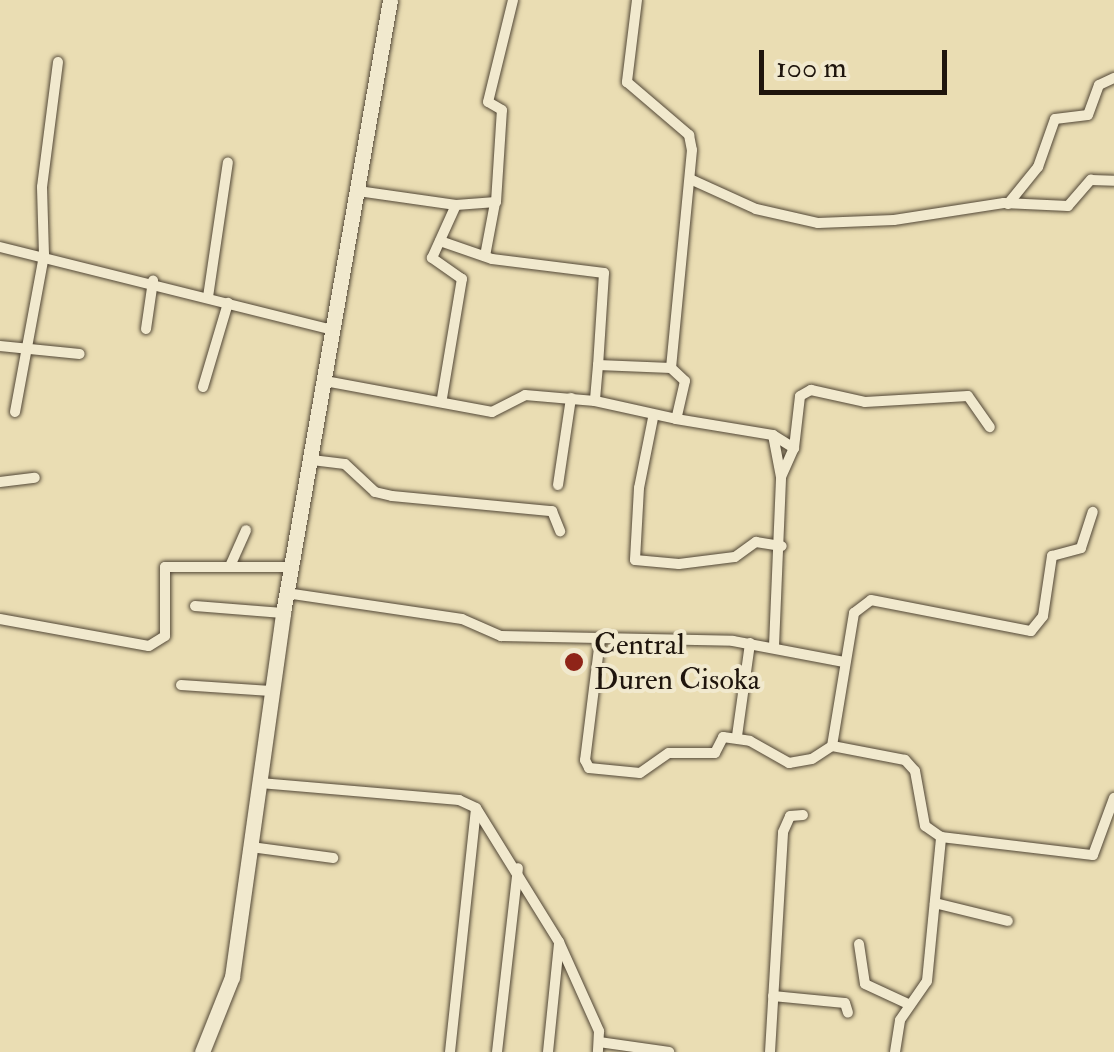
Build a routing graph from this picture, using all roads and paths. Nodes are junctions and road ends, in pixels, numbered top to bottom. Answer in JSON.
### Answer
{"nodes":[{"id":1,"x":390,"y":0,"type":"edge"},
{"id":2,"x":513,"y":0,"type":"edge"},
{"id":3,"x":638,"y":0,"type":"edge"},
{"id":4,"x":58,"y":62,"type":"dead end"},
{"id":5,"x":1114,"y":78,"type":"edge"},
{"id":6,"x":228,"y":162,"type":"dead end"},
{"id":7,"x":690,"y":180,"type":"junction"},
{"id":8,"x":1114,"y":182,"type":"edge"},
{"id":9,"x":358,"y":191,"type":"junction"},
{"id":10,"x":496,"y":202,"type":"junction"},
{"id":11,"x":1008,"y":204,"type":"junction"},
{"id":12,"x":456,"y":205,"type":"junction"},
{"id":13,"x":440,"y":241,"type":"junction"},
{"id":14,"x":0,"y":246,"type":"edge"},
{"id":15,"x":44,"y":255,"type":"junction"},
{"id":16,"x":485,"y":256,"type":"junction"},
{"id":17,"x":152,"y":281,"type":"junction"},
{"id":18,"x":208,"y":296,"type":"junction"},
{"id":19,"x":228,"y":302,"type":"junction"},
{"id":20,"x":146,"y":328,"type":"dead end"},
{"id":21,"x":332,"y":330,"type":"junction"},
{"id":22,"x":0,"y":346,"type":"edge"},
{"id":23,"x":24,"y":346,"type":"junction"},
{"id":24,"x":80,"y":354,"type":"dead end"},
{"id":25,"x":598,"y":365,"type":"junction"},
{"id":26,"x":671,"y":368,"type":"junction"},
{"id":27,"x":325,"y":380,"type":"junction"},
{"id":28,"x":203,"y":387,"type":"dead end"},
{"id":29,"x":442,"y":398,"type":"junction"},
{"id":30,"x":571,"y":398,"type":"junction"},
{"id":31,"x":595,"y":401,"type":"junction"},
{"id":32,"x":15,"y":412,"type":"dead end"},
{"id":33,"x":653,"y":418,"type":"junction"},
{"id":34,"x":676,"y":419,"type":"junction"},
{"id":35,"x":990,"y":428,"type":"dead end"},
{"id":36,"x":773,"y":435,"type":"junction"},
{"id":37,"x":794,"y":448,"type":"junction"},
{"id":38,"x":312,"y":460,"type":"junction"},
{"id":39,"x":35,"y":478,"type":"dead end"},
{"id":40,"x":782,"y":478,"type":"junction"},
{"id":41,"x":0,"y":482,"type":"edge"},
{"id":42,"x":558,"y":485,"type":"dead end"},
{"id":43,"x":1093,"y":512,"type":"dead end"},
{"id":44,"x":246,"y":530,"type":"dead end"},
{"id":45,"x":560,"y":531,"type":"dead end"},
{"id":46,"x":782,"y":546,"type":"junction"},
{"id":47,"x":231,"y":564,"type":"junction"},
{"id":48,"x":290,"y":566,"type":"junction"},
{"id":49,"x":286,"y":592,"type":"junction"},
{"id":50,"x":195,"y":606,"type":"dead end"},
{"id":51,"x":283,"y":613,"type":"junction"},
{"id":52,"x":0,"y":619,"type":"edge"},
{"id":53,"x":600,"y":640,"type":"junction"},
{"id":54,"x":750,"y":643,"type":"junction"},
{"id":55,"x":774,"y":646,"type":"junction"},
{"id":56,"x":844,"y":662,"type":"junction"},
{"id":57,"x":182,"y":686,"type":"dead end"},
{"id":58,"x":271,"y":692,"type":"junction"},
{"id":59,"x":737,"y":736,"type":"junction"},
{"id":60,"x":832,"y":746,"type":"junction"},
{"id":61,"x":260,"y":783,"type":"junction"},
{"id":62,"x":1114,"y":798,"type":"edge"},
{"id":63,"x":476,"y":808,"type":"junction"},
{"id":64,"x":803,"y":815,"type":"dead end"},
{"id":65,"x":941,"y":837,"type":"junction"},
{"id":66,"x":251,"y":848,"type":"junction"},
{"id":67,"x":333,"y":858,"type":"dead end"},
{"id":68,"x":518,"y":868,"type":"junction"},
{"id":69,"x":935,"y":904,"type":"junction"},
{"id":70,"x":1008,"y":921,"type":"dead end"},
{"id":71,"x":559,"y":942,"type":"junction"},
{"id":72,"x":858,"y":944,"type":"dead end"},
{"id":73,"x":773,"y":996,"type":"junction"},
{"id":74,"x":908,"y":1004,"type":"junction"},
{"id":75,"x":848,"y":1012,"type":"dead end"},
{"id":76,"x":598,"y":1047,"type":"edge"},
{"id":77,"x":202,"y":1052,"type":"edge"},
{"id":78,"x":450,"y":1052,"type":"edge"},
{"id":79,"x":497,"y":1052,"type":"edge"},
{"id":80,"x":548,"y":1052,"type":"edge"},
{"id":81,"x":670,"y":1052,"type":"edge"},
{"id":82,"x":770,"y":1052,"type":"edge"},
{"id":83,"x":896,"y":1052,"type":"edge"}],
"edges":[{"from":1,"to":9,"type":"street"},
{"from":2,"to":10,"type":"street"},
{"from":3,"to":7,"type":"street"},
{"from":4,"to":15,"type":"street"},
{"from":5,"to":11,"type":"street"},
{"from":6,"to":18,"type":"street"},
{"from":7,"to":11,"type":"street"},
{"from":7,"to":26,"type":"street"},
{"from":8,"to":11,"type":"street"},
{"from":9,"to":12,"type":"street"},
{"from":9,"to":21,"type":"street"},
{"from":10,"to":12,"type":"street"},
{"from":10,"to":16,"type":"street"},
{"from":12,"to":13,"type":"street"},
{"from":13,"to":16,"type":"street"},
{"from":13,"to":29,"type":"street"},
{"from":14,"to":15,"type":"street"},
{"from":15,"to":17,"type":"street"},
{"from":15,"to":23,"type":"street"},
{"from":16,"to":25,"type":"street"},
{"from":17,"to":18,"type":"street"},
{"from":17,"to":20,"type":"street"},
{"from":18,"to":19,"type":"street"},
{"from":19,"to":21,"type":"street"},
{"from":19,"to":28,"type":"street"},
{"from":21,"to":27,"type":"street"},
{"from":22,"to":23,"type":"street"},
{"from":23,"to":24,"type":"street"},
{"from":23,"to":32,"type":"street"},
{"from":25,"to":26,"type":"street"},
{"from":25,"to":31,"type":"street"},
{"from":26,"to":34,"type":"street"},
{"from":27,"to":29,"type":"street"},
{"from":27,"to":38,"type":"street"},
{"from":29,"to":30,"type":"street"},
{"from":30,"to":31,"type":"street"},
{"from":30,"to":42,"type":"street"},
{"from":31,"to":33,"type":"street"},
{"from":33,"to":34,"type":"street"},
{"from":33,"to":46,"type":"street"},
{"from":34,"to":36,"type":"street"},
{"from":35,"to":37,"type":"street"},
{"from":36,"to":37,"type":"street"},
{"from":36,"to":40,"type":"street"},
{"from":37,"to":40,"type":"street"},
{"from":38,"to":45,"type":"street"},
{"from":38,"to":48,"type":"street"},
{"from":39,"to":41,"type":"street"},
{"from":40,"to":46,"type":"street"},
{"from":43,"to":56,"type":"street"},
{"from":44,"to":47,"type":"street"},
{"from":46,"to":55,"type":"street"},
{"from":47,"to":48,"type":"street"},
{"from":47,"to":52,"type":"street"},
{"from":48,"to":49,"type":"street"},
{"from":49,"to":51,"type":"street"},
{"from":49,"to":53,"type":"street"},
{"from":50,"to":51,"type":"street"},
{"from":51,"to":58,"type":"street"},
{"from":53,"to":54,"type":"street"},
{"from":53,"to":59,"type":"street"},
{"from":54,"to":55,"type":"street"},
{"from":54,"to":59,"type":"street"},
{"from":55,"to":56,"type":"street"},
{"from":56,"to":60,"type":"street"},
{"from":57,"to":58,"type":"street"},
{"from":58,"to":61,"type":"street"},
{"from":59,"to":60,"type":"street"},
{"from":60,"to":65,"type":"street"},
{"from":61,"to":63,"type":"street"},
{"from":61,"to":66,"type":"street"},
{"from":62,"to":65,"type":"street"},
{"from":63,"to":68,"type":"street"},
{"from":63,"to":78,"type":"street"},
{"from":64,"to":73,"type":"street"},
{"from":65,"to":69,"type":"street"},
{"from":66,"to":67,"type":"street"},
{"from":66,"to":77,"type":"street"},
{"from":68,"to":71,"type":"street"},
{"from":68,"to":79,"type":"street"},
{"from":69,"to":70,"type":"street"},
{"from":69,"to":74,"type":"street"},
{"from":71,"to":76,"type":"street"},
{"from":71,"to":80,"type":"street"},
{"from":72,"to":74,"type":"street"},
{"from":73,"to":75,"type":"street"},
{"from":73,"to":82,"type":"street"},
{"from":74,"to":83,"type":"street"},
{"from":76,"to":81,"type":"street"}]}
